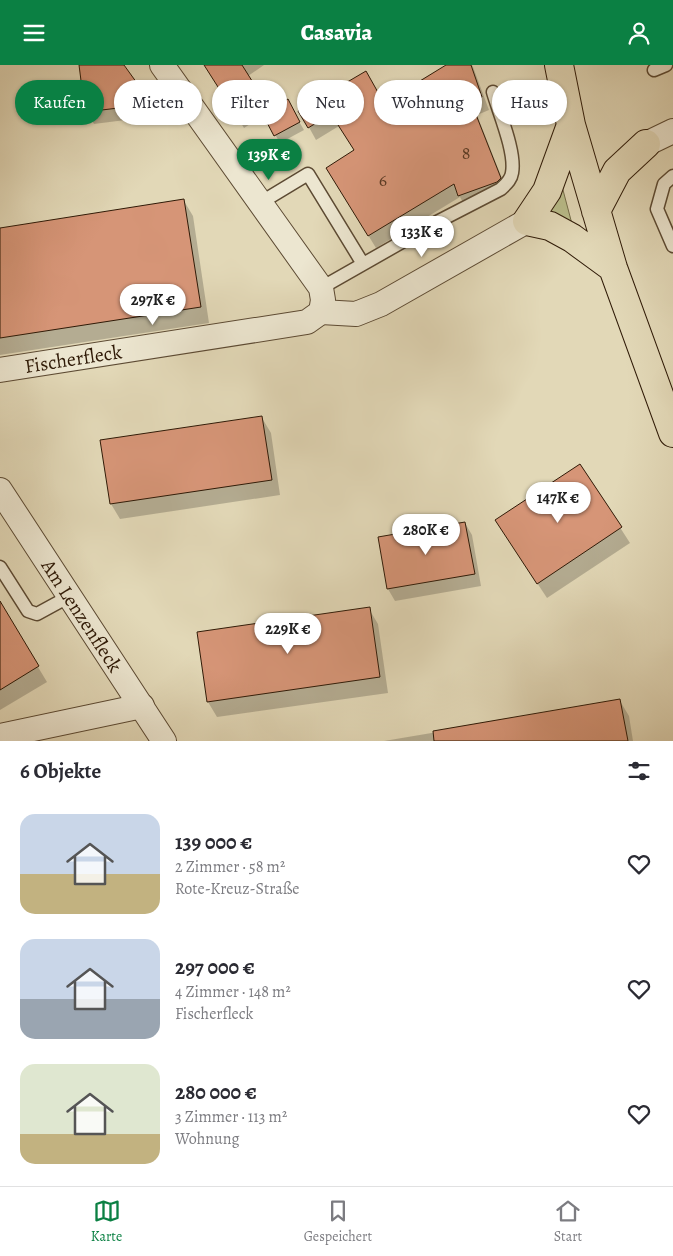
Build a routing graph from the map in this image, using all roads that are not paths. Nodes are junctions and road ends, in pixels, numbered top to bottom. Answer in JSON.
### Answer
{"nodes":[{"id":1,"x":162,"y":65,"type":"edge"},
{"id":2,"x":559,"y":65,"type":"edge"},
{"id":3,"x":503,"y":125,"type":"edge"},
{"id":4,"x":571,"y":125,"type":"junction"},
{"id":5,"x":673,"y":131,"type":"edge"},
{"id":6,"x":646,"y":144,"type":"joint"},
{"id":7,"x":673,"y":176,"type":"edge"},
{"id":8,"x":260,"y":203,"type":"junction"},
{"id":9,"x":596,"y":211,"type":"junction"},
{"id":10,"x":527,"y":221,"type":"junction"},
{"id":11,"x":673,"y":246,"type":"edge"},
{"id":12,"x":363,"y":264,"type":"junction"},
{"id":13,"x":614,"y":268,"type":"junction"},
{"id":14,"x":321,"y":288,"type":"junction"},
{"id":15,"x":321,"y":312,"type":"junction"},
{"id":16,"x":0,"y":370,"type":"edge"},
{"id":17,"x":671,"y":422,"type":"edge"},
{"id":18,"x":0,"y":490,"type":"edge"},
{"id":19,"x":0,"y":567,"type":"edge"},
{"id":20,"x":70,"y":596,"type":"junction"},
{"id":21,"x":142,"y":706,"type":"junction"},
{"id":22,"x":0,"y":736,"type":"edge"},
{"id":23,"x":164,"y":741,"type":"edge"}],
"edges":[{"from":1,"to":8,"type":"street"},
{"from":2,"to":4,"type":"highway"},
{"from":3,"to":12,"type":"lane"},
{"from":4,"to":9,"type":"highway"},
{"from":4,"to":10,"type":"highway"},
{"from":5,"to":6,"type":"street"},
{"from":6,"to":9,"type":"highway"},
{"from":7,"to":11,"type":"lane"},
{"from":8,"to":12,"type":"lane"},
{"from":8,"to":14,"type":"street"},
{"from":9,"to":13,"type":"highway"},
{"from":10,"to":13,"type":"highway"},
{"from":10,"to":15,"type":"street"},
{"from":12,"to":14,"type":"lane"},
{"from":13,"to":17,"type":"highway"},
{"from":14,"to":15,"type":"street"},
{"from":15,"to":16,"type":"street","name":"Fischerfleck"},
{"from":18,"to":20,"type":"street","name":"Am Lenzenfleck"},
{"from":19,"to":20,"type":"lane"},
{"from":20,"to":21,"type":"street","name":"Am Lenzenfleck"},
{"from":21,"to":22,"type":"street"},
{"from":21,"to":23,"type":"street","name":"Am Lenzenfleck"}]}
